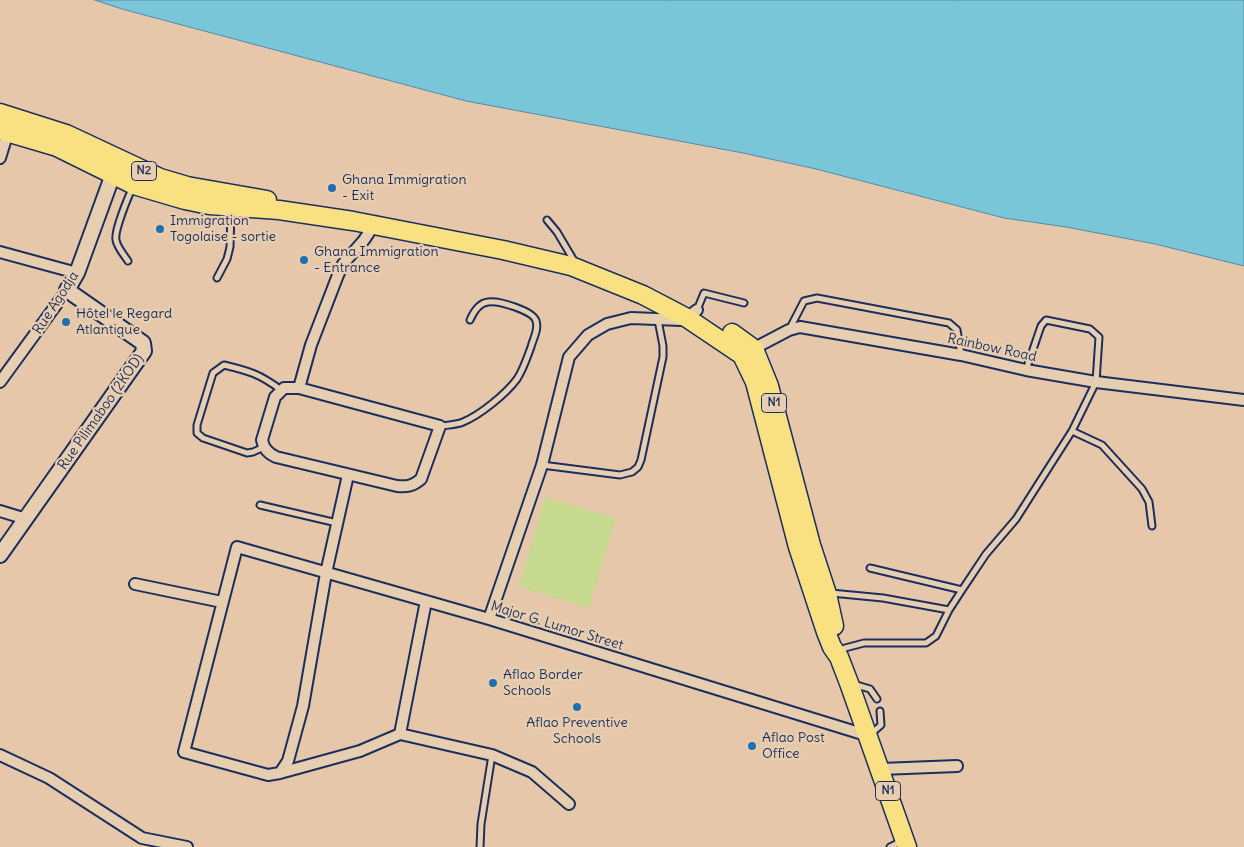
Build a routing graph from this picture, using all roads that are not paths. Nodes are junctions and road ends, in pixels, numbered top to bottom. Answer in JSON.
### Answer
{"nodes":[{"id":1,"x":0,"y":114,"type":"edge"},
{"id":2,"x":4,"y":131,"type":"edge"},
{"id":3,"x":0,"y":158,"type":"edge"},
{"id":4,"x":116,"y":167,"type":"junction"},
{"id":5,"x":134,"y":184,"type":"junction"},
{"id":6,"x":231,"y":201,"type":"junction"},
{"id":7,"x":547,"y":220,"type":"dead end"},
{"id":8,"x":377,"y":221,"type":"junction"},
{"id":9,"x":0,"y":252,"type":"edge"},
{"id":10,"x":573,"y":259,"type":"junction"},
{"id":11,"x":128,"y":261,"type":"dead end"},
{"id":12,"x":77,"y":273,"type":"junction"},
{"id":13,"x":217,"y":278,"type":"dead end"},
{"id":14,"x":67,"y":290,"type":"junction"},
{"id":15,"x":744,"y":303,"type":"dead end"},
{"id":16,"x":692,"y":314,"type":"junction"},
{"id":17,"x":470,"y":320,"type":"dead end"},
{"id":18,"x":658,"y":320,"type":"junction"},
{"id":19,"x":789,"y":330,"type":"junction"},
{"id":20,"x":748,"y":352,"type":"junction"},
{"id":21,"x":962,"y":355,"type":"junction"},
{"id":22,"x":1026,"y":370,"type":"junction"},
{"id":23,"x":0,"y":382,"type":"edge"},
{"id":24,"x":1096,"y":382,"type":"junction"},
{"id":25,"x":299,"y":388,"type":"junction"},
{"id":26,"x":281,"y":390,"type":"junction"},
{"id":27,"x":1244,"y":400,"type":"edge"},
{"id":28,"x":440,"y":426,"type":"junction"},
{"id":29,"x":1072,"y":431,"type":"junction"},
{"id":30,"x":264,"y":447,"type":"junction"},
{"id":31,"x":542,"y":465,"type":"junction"},
{"id":32,"x":348,"y":475,"type":"junction"},
{"id":33,"x":260,"y":505,"type":"dead end"},
{"id":34,"x":0,"y":511,"type":"edge"},
{"id":35,"x":26,"y":519,"type":"junction"},
{"id":36,"x":338,"y":524,"type":"junction"},
{"id":37,"x":1152,"y":526,"type":"dead end"},
{"id":38,"x":0,"y":556,"type":"edge"},
{"id":39,"x":870,"y":568,"type":"dead end"},
{"id":40,"x":326,"y":573,"type":"junction"},
{"id":41,"x":135,"y":584,"type":"dead end"},
{"id":42,"x":962,"y":590,"type":"junction"},
{"id":43,"x":827,"y":594,"type":"junction"},
{"id":44,"x":426,"y":601,"type":"junction"},
{"id":45,"x":222,"y":602,"type":"junction"},
{"id":46,"x":949,"y":610,"type":"junction"},
{"id":47,"x":489,"y":619,"type":"junction"},
{"id":48,"x":839,"y":657,"type":"junction"},
{"id":49,"x":849,"y":683,"type":"junction"},
{"id":50,"x":878,"y":698,"type":"dead end"},
{"id":51,"x":880,"y":711,"type":"dead end"},
{"id":52,"x":400,"y":734,"type":"junction"},
{"id":53,"x":869,"y":736,"type":"junction"},
{"id":54,"x":0,"y":755,"type":"edge"},
{"id":55,"x":492,"y":756,"type":"junction"},
{"id":56,"x":957,"y":766,"type":"dead end"},
{"id":57,"x":881,"y":769,"type":"junction"},
{"id":58,"x":280,"y":772,"type":"junction"},
{"id":59,"x":569,"y":804,"type":"dead end"},
{"id":60,"x":900,"y":845,"type":"edge"},
{"id":61,"x":187,"y":847,"type":"edge"},
{"id":62,"x":480,"y":847,"type":"edge"}],
"edges":[{"from":1,"to":4,"type":"highway","number":"N2"},
{"from":2,"to":3,"type":"street"},
{"from":2,"to":4,"type":"highway","number":"N2"},
{"from":4,"to":5,"type":"highway","number":"N2"},
{"from":4,"to":6,"type":"highway","number":"N2"},
{"from":4,"to":12,"type":"street","name":"Rue Agodja"},
{"from":5,"to":6,"type":"highway","number":"N2"},
{"from":5,"to":11,"type":"lane"},
{"from":6,"to":8,"type":"highway","number":"N2"},
{"from":6,"to":13,"type":"lane"},
{"from":7,"to":10,"type":"lane"},
{"from":8,"to":10,"type":"highway"},
{"from":8,"to":16,"type":"highway"},
{"from":8,"to":25,"type":"street"},
{"from":9,"to":12,"type":"street"},
{"from":10,"to":16,"type":"highway"},
{"from":12,"to":14,"type":"street","name":"Rue Agodja"},
{"from":14,"to":23,"type":"street","name":"Rue Agodja"},
{"from":14,"to":35,"type":"street","name":"Rue Pilimaboo (2KOD)"},
{"from":15,"to":16,"type":"lane"},
{"from":16,"to":18,"type":"street"},
{"from":16,"to":20,"type":"highway"},
{"from":17,"to":28,"type":"lane"},
{"from":18,"to":31,"type":"street"},
{"from":18,"to":31,"type":"lane"},
{"from":19,"to":20,"type":"street","name":"Rainbow Road"},
{"from":19,"to":21,"type":"street","name":"Rainbow Road"},
{"from":19,"to":21,"type":"lane"},
{"from":20,"to":43,"type":"highway","number":"N1"},
{"from":20,"to":48,"type":"highway","number":"N1"},
{"from":21,"to":22,"type":"street","name":"Rainbow Road"},
{"from":22,"to":24,"type":"street","name":"Rainbow Road"},
{"from":22,"to":24,"type":"lane"},
{"from":24,"to":27,"type":"street","name":"Rainbow Road"},
{"from":24,"to":29,"type":"lane"},
{"from":25,"to":26,"type":"street"},
{"from":25,"to":28,"type":"street"},
{"from":26,"to":30,"type":"street"},
{"from":26,"to":30,"type":"lane"},
{"from":28,"to":32,"type":"street"},
{"from":29,"to":37,"type":"lane"},
{"from":29,"to":42,"type":"lane"},
{"from":30,"to":32,"type":"street"},
{"from":31,"to":47,"type":"street"},
{"from":32,"to":36,"type":"street"},
{"from":33,"to":36,"type":"lane"},
{"from":34,"to":35,"type":"street"},
{"from":35,"to":38,"type":"street","name":"Rue Pilimaboo (2KOD)"},
{"from":36,"to":40,"type":"street"},
{"from":39,"to":42,"type":"lane"},
{"from":40,"to":44,"type":"street","name":"Major G. Lumor Street"},
{"from":40,"to":45,"type":"street","name":"Major G. Lumor Street"},
{"from":40,"to":58,"type":"street"},
{"from":41,"to":45,"type":"street"},
{"from":42,"to":46,"type":"lane"},
{"from":43,"to":46,"type":"lane"},
{"from":43,"to":48,"type":"highway","number":"N1"},
{"from":44,"to":47,"type":"street","name":"Major G. Lumor Street"},
{"from":44,"to":52,"type":"street"},
{"from":45,"to":58,"type":"street"},
{"from":46,"to":48,"type":"lane"},
{"from":47,"to":53,"type":"street","name":"Major G. Lumor Street"},
{"from":48,"to":49,"type":"highway","number":"N1"},
{"from":49,"to":50,"type":"lane"},
{"from":49,"to":53,"type":"highway","number":"N1"},
{"from":51,"to":53,"type":"lane"},
{"from":52,"to":55,"type":"street"},
{"from":52,"to":58,"type":"street"},
{"from":53,"to":57,"type":"highway","number":"N1"},
{"from":54,"to":61,"type":"street"},
{"from":55,"to":59,"type":"street"},
{"from":55,"to":62,"type":"lane"},
{"from":56,"to":57,"type":"street"},
{"from":57,"to":60,"type":"highway","number":"N1"}]}
